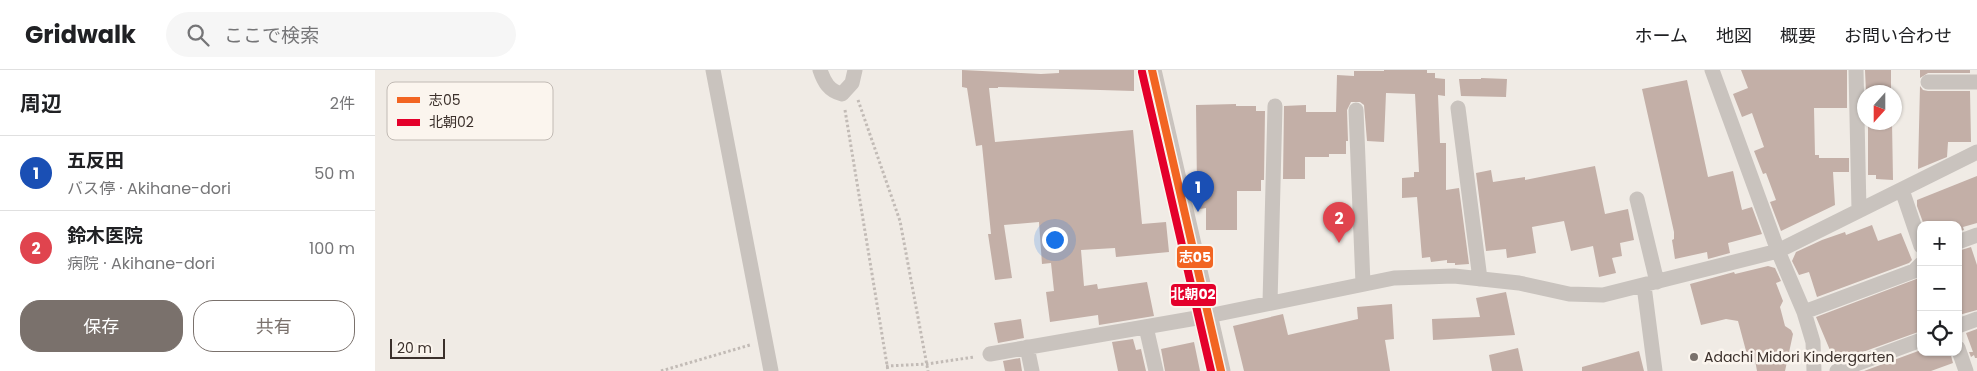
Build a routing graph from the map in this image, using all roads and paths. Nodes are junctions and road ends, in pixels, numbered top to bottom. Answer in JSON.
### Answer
{"nodes":[{"id":1,"x":713,"y":70,"type":"edge"},
{"id":2,"x":820,"y":70,"type":"edge"},
{"id":3,"x":1152,"y":70,"type":"edge"},
{"id":4,"x":1712,"y":70,"type":"edge"},
{"id":5,"x":1856,"y":70,"type":"edge"},
{"id":6,"x":854,"y":76,"type":"edge"},
{"id":7,"x":1928,"y":82,"type":"dead end"},
{"id":8,"x":1977,"y":82,"type":"edge"},
{"id":9,"x":842,"y":94,"type":"junction"},
{"id":10,"x":1275,"y":106,"type":"dead end"},
{"id":11,"x":1458,"y":108,"type":"dead end"},
{"id":12,"x":1357,"y":110,"type":"dead end"},
{"id":13,"x":1977,"y":152,"type":"edge"},
{"id":14,"x":1902,"y":190,"type":"junction"},
{"id":15,"x":1637,"y":199,"type":"dead end"},
{"id":16,"x":1859,"y":210,"type":"junction"},
{"id":17,"x":1917,"y":234,"type":"edge"},
{"id":18,"x":1977,"y":235,"type":"edge"},
{"id":19,"x":1962,"y":241,"type":"edge"},
{"id":20,"x":1778,"y":250,"type":"junction"},
{"id":21,"x":1919,"y":266,"type":"edge"},
{"id":22,"x":1480,"y":279,"type":"junction"},
{"id":23,"x":1363,"y":284,"type":"junction"},
{"id":24,"x":1650,"y":284,"type":"junction"},
{"id":25,"x":1270,"y":303,"type":"junction"},
{"id":26,"x":1805,"y":312,"type":"junction"},
{"id":27,"x":1208,"y":316,"type":"junction"},
{"id":28,"x":1977,"y":319,"type":"edge"},
{"id":29,"x":1962,"y":325,"type":"edge"},
{"id":30,"x":1146,"y":327,"type":"junction"},
{"id":31,"x":765,"y":341,"type":"junction"},
{"id":32,"x":1917,"y":341,"type":"edge"},
{"id":33,"x":1027,"y":347,"type":"junction"},
{"id":34,"x":990,"y":354,"type":"joint"},
{"id":35,"x":1960,"y":356,"type":"edge"},
{"id":36,"x":927,"y":364,"type":"junction"},
{"id":37,"x":887,"y":366,"type":"junction"},
{"id":38,"x":1963,"y":370,"type":"edge"},
{"id":39,"x":661,"y":371,"type":"edge"},
{"id":40,"x":771,"y":371,"type":"edge"},
{"id":41,"x":887,"y":371,"type":"edge"},
{"id":42,"x":928,"y":371,"type":"edge"},
{"id":43,"x":1032,"y":371,"type":"edge"},
{"id":44,"x":1156,"y":371,"type":"edge"},
{"id":45,"x":1221,"y":371,"type":"edge"},
{"id":46,"x":1655,"y":371,"type":"edge"},
{"id":47,"x":1814,"y":371,"type":"edge"},
{"id":48,"x":1837,"y":371,"type":"edge"}],
"edges":[{"from":1,"to":31,"type":"street"},
{"from":2,"to":9,"type":"street"},
{"from":3,"to":27,"type":"street"},
{"from":4,"to":20,"type":"street"},
{"from":5,"to":16,"type":"street"},
{"from":6,"to":9,"type":"street"},
{"from":6,"to":36,"type":"path"},
{"from":7,"to":8,"type":"street"},
{"from":9,"to":37,"type":"path"},
{"from":10,"to":25,"type":"street"},
{"from":11,"to":22,"type":"street"},
{"from":12,"to":23,"type":"street"},
{"from":13,"to":14,"type":"street"},
{"from":14,"to":16,"type":"street"},
{"from":14,"to":17,"type":"street"},
{"from":15,"to":24,"type":"street"},
{"from":16,"to":20,"type":"street"},
{"from":18,"to":19,"type":"street"},
{"from":20,"to":24,"type":"street"},
{"from":20,"to":26,"type":"street"},
{"from":21,"to":26,"type":"street"},
{"from":22,"to":23,"type":"street"},
{"from":22,"to":24,"type":"street"},
{"from":23,"to":25,"type":"street"},
{"from":24,"to":46,"type":"street"},
{"from":25,"to":27,"type":"street"},
{"from":26,"to":47,"type":"street"},
{"from":27,"to":30,"type":"street"},
{"from":27,"to":45,"type":"street"},
{"from":28,"to":29,"type":"street"},
{"from":30,"to":33,"type":"street"},
{"from":30,"to":44,"type":"street"},
{"from":31,"to":39,"type":"path"},
{"from":31,"to":40,"type":"street"},
{"from":32,"to":48,"type":"street"},
{"from":33,"to":34,"type":"street"},
{"from":33,"to":43,"type":"street"},
{"from":34,"to":36,"type":"path"},
{"from":35,"to":38,"type":"street"},
{"from":36,"to":37,"type":"path"},
{"from":36,"to":42,"type":"path"},
{"from":37,"to":41,"type":"path"}]}
